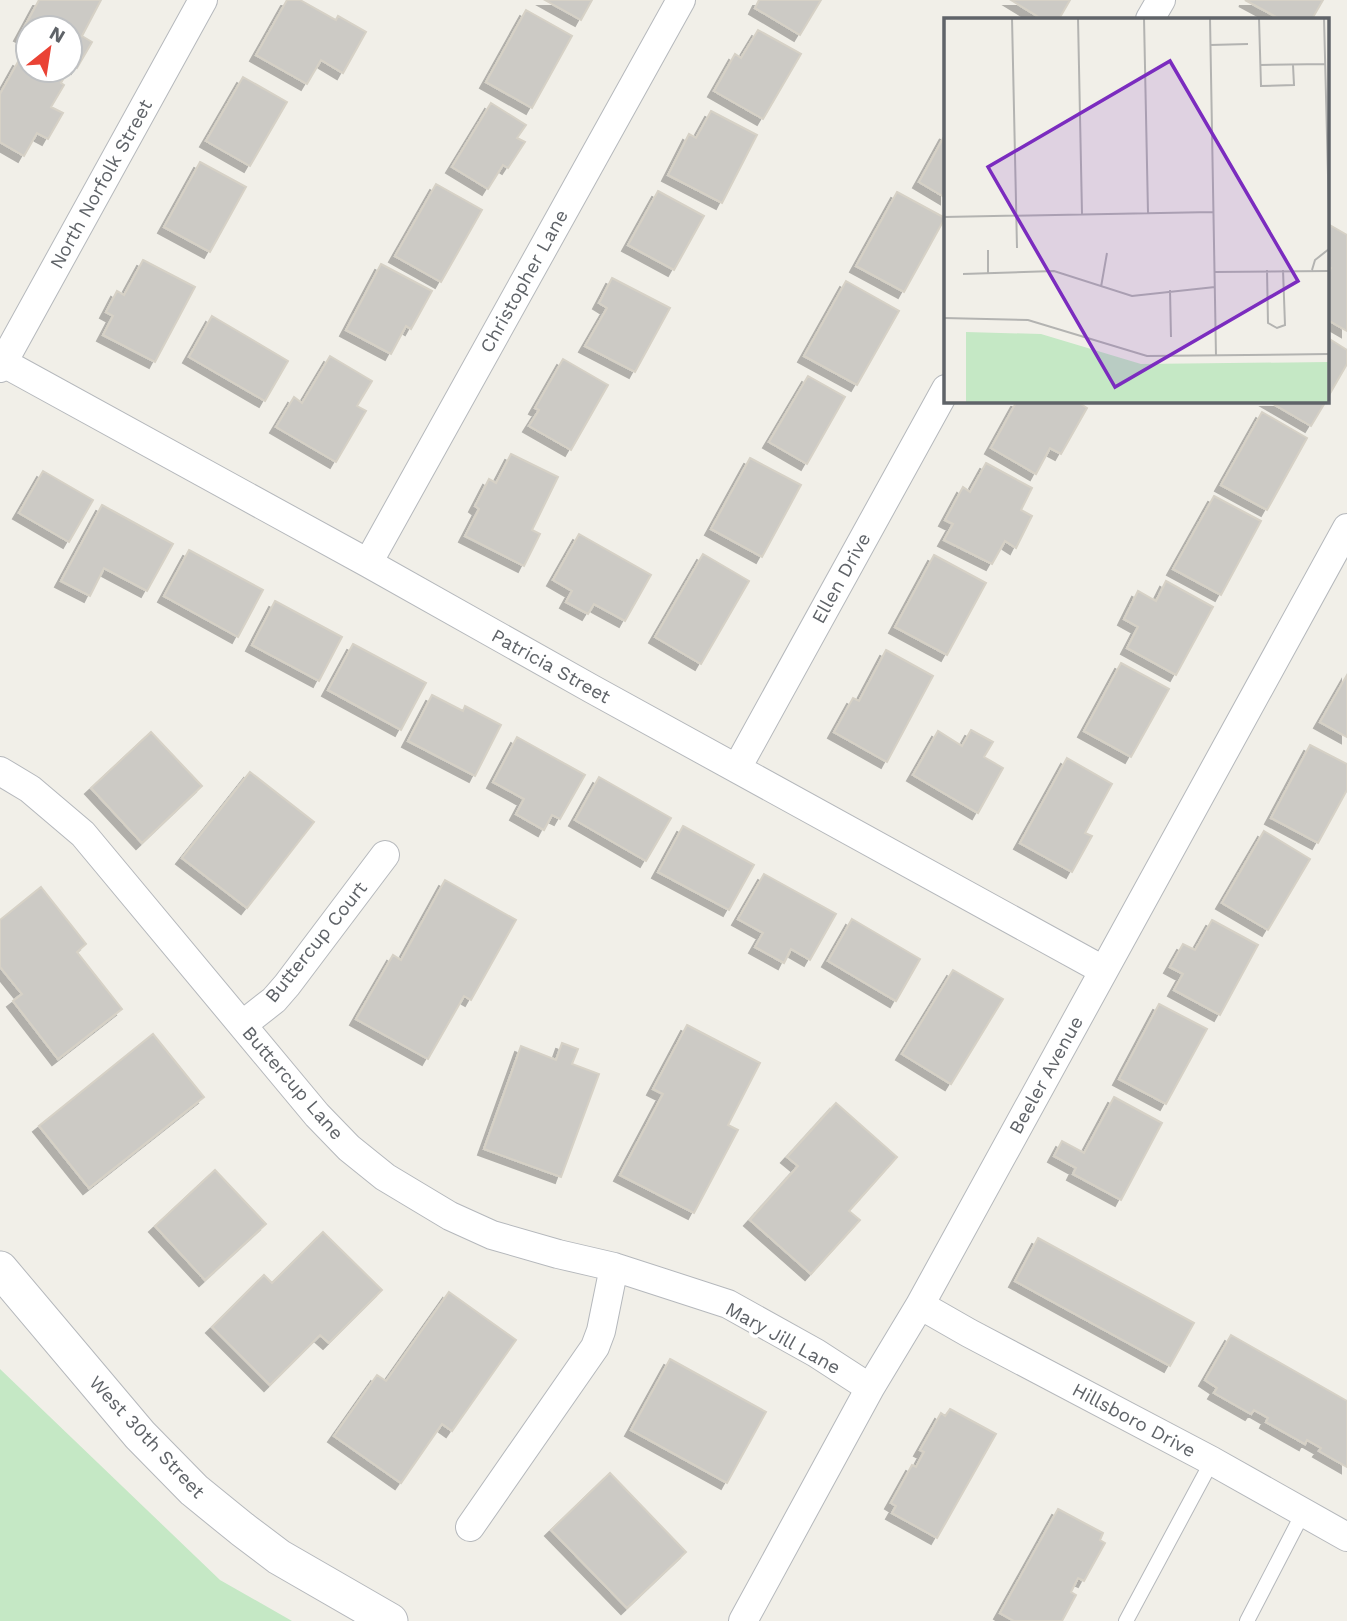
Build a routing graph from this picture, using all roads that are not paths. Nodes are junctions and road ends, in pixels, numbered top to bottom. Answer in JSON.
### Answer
{"nodes":[{"id":1,"x":203,"y":0,"type":"edge"},
{"id":2,"x":681,"y":0,"type":"edge"},
{"id":3,"x":1161,"y":0,"type":"edge"},
{"id":4,"x":1151,"y":18,"type":"edge"},
{"id":5,"x":1,"y":364,"type":"edge"},
{"id":6,"x":944,"y":393,"type":"edge"},
{"id":7,"x":1347,"y":528,"type":"edge"},
{"id":8,"x":368,"y":563,"type":"junction"},
{"id":9,"x":737,"y":768,"type":"junction"},
{"id":10,"x":0,"y":771,"type":"edge"},
{"id":11,"x":385,"y":855,"type":"dead end"},
{"id":12,"x":1103,"y":970,"type":"junction"},
{"id":13,"x":242,"y":1025,"type":"junction"},
{"id":14,"x":614,"y":1267,"type":"junction"},
{"id":15,"x":0,"y":1269,"type":"edge"},
{"id":16,"x":920,"y":1305,"type":"junction"},
{"id":17,"x":870,"y":1388,"type":"junction"},
{"id":18,"x":1212,"y":1461,"type":"junction"},
{"id":19,"x":1303,"y":1513,"type":"junction"},
{"id":20,"x":470,"y":1527,"type":"dead end"},
{"id":21,"x":1347,"y":1538,"type":"edge"},
{"id":22,"x":390,"y":1621,"type":"edge"},
{"id":23,"x":743,"y":1621,"type":"edge"},
{"id":24,"x":1126,"y":1621,"type":"edge"},
{"id":25,"x":1247,"y":1621,"type":"edge"}],
"edges":[{"from":1,"to":5,"type":"street","name":"North Norfolk Street"},
{"from":2,"to":8,"type":"street","name":"Christopher Lane"},
{"from":3,"to":4,"type":"street"},
{"from":5,"to":8,"type":"street","name":"Patricia Street"},
{"from":6,"to":9,"type":"street","name":"Ellen Drive"},
{"from":7,"to":12,"type":"street","name":"Beeler Avenue"},
{"from":8,"to":9,"type":"street","name":"Patricia Street"},
{"from":9,"to":12,"type":"street","name":"Patricia Street"},
{"from":10,"to":13,"type":"street","name":"Buttercup Lane"},
{"from":11,"to":13,"type":"street","name":"Buttercup Court"},
{"from":12,"to":16,"type":"street","name":"Beeler Avenue"},
{"from":13,"to":14,"type":"street","name":"Buttercup Lane"},
{"from":14,"to":17,"type":"street","name":"Mary Jill Lane"},
{"from":14,"to":20,"type":"street"},
{"from":15,"to":22,"type":"street","name":"West 30th Street"},
{"from":16,"to":17,"type":"street","name":"Beeler Avenue"},
{"from":16,"to":18,"type":"street","name":"Hillsboro Drive"},
{"from":17,"to":23,"type":"street","name":"Beeler Avenue"},
{"from":18,"to":19,"type":"street","name":"Hillsboro Drive"},
{"from":18,"to":24,"type":"lane"},
{"from":19,"to":21,"type":"street","name":"Hillsboro Drive"},
{"from":19,"to":25,"type":"lane"}]}
